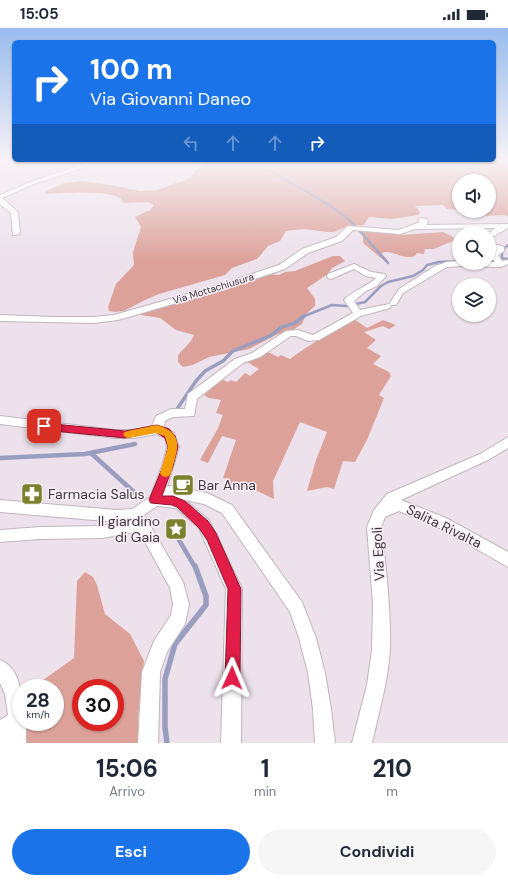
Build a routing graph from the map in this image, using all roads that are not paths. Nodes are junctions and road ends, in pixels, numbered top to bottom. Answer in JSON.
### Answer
{"nodes":[{"id":1,"x":0,"y":200,"type":"edge"},
{"id":2,"x":422,"y":220,"type":"dead end"},
{"id":3,"x":506,"y":226,"type":"edge"},
{"id":4,"x":416,"y":227,"type":"junction"},
{"id":5,"x":496,"y":232,"type":"edge"},
{"id":6,"x":16,"y":233,"type":"dead end"},
{"id":7,"x":496,"y":247,"type":"edge"},
{"id":8,"x":496,"y":253,"type":"edge"},
{"id":9,"x":496,"y":257,"type":"edge"},
{"id":10,"x":504,"y":264,"type":"edge"},
{"id":11,"x":331,"y":276,"type":"dead end"},
{"id":12,"x":355,"y":308,"type":"junction"},
{"id":13,"x":0,"y":318,"type":"edge"},
{"id":14,"x":0,"y":420,"type":"edge"},
{"id":15,"x":157,"y":429,"type":"junction"},
{"id":16,"x":508,"y":442,"type":"edge"},
{"id":17,"x":155,"y":500,"type":"junction"},
{"id":18,"x":181,"y":504,"type":"junction"},
{"id":19,"x":0,"y":506,"type":"edge"},
{"id":20,"x":378,"y":514,"type":"junction"},
{"id":21,"x":138,"y":519,"type":"junction"},
{"id":22,"x":0,"y":536,"type":"edge"},
{"id":23,"x":508,"y":560,"type":"edge"},
{"id":24,"x":0,"y":669,"type":"edge"},
{"id":25,"x":12,"y":692,"type":"edge"},
{"id":26,"x":12,"y":723,"type":"edge"},
{"id":27,"x":17,"y":731,"type":"edge"},
{"id":28,"x":2,"y":743,"type":"edge"},
{"id":29,"x":16,"y":743,"type":"edge"},
{"id":30,"x":148,"y":743,"type":"edge"},
{"id":31,"x":231,"y":743,"type":"edge"},
{"id":32,"x":325,"y":743,"type":"edge"},
{"id":33,"x":362,"y":743,"type":"edge"}],
"edges":[{"from":1,"to":6,"type":"street"},
{"from":2,"to":4,"type":"street"},
{"from":3,"to":4,"type":"street","name":"Via Mottachiusura"},
{"from":3,"to":5,"type":"street","name":"Via Mottachiusura"},
{"from":4,"to":13,"type":"street","name":"Via Mottachiusura"},
{"from":7,"to":8,"type":"street"},
{"from":9,"to":10,"type":"street"},
{"from":10,"to":12,"type":"street"},
{"from":11,"to":12,"type":"street"},
{"from":12,"to":15,"type":"street"},
{"from":14,"to":15,"type":"street"},
{"from":15,"to":17,"type":"street"},
{"from":16,"to":20,"type":"street","name":"Via Egoli"},
{"from":17,"to":18,"type":"street"},
{"from":17,"to":21,"type":"street"},
{"from":18,"to":31,"type":"street"},
{"from":18,"to":32,"type":"street"},
{"from":19,"to":21,"type":"street"},
{"from":20,"to":23,"type":"street","name":"Salita Rivalta"},
{"from":20,"to":33,"type":"street","name":"Via Egoli"},
{"from":21,"to":22,"type":"street"},
{"from":21,"to":30,"type":"street"},
{"from":24,"to":25,"type":"street"},
{"from":26,"to":28,"type":"street"},
{"from":27,"to":29,"type":"street"}]}
